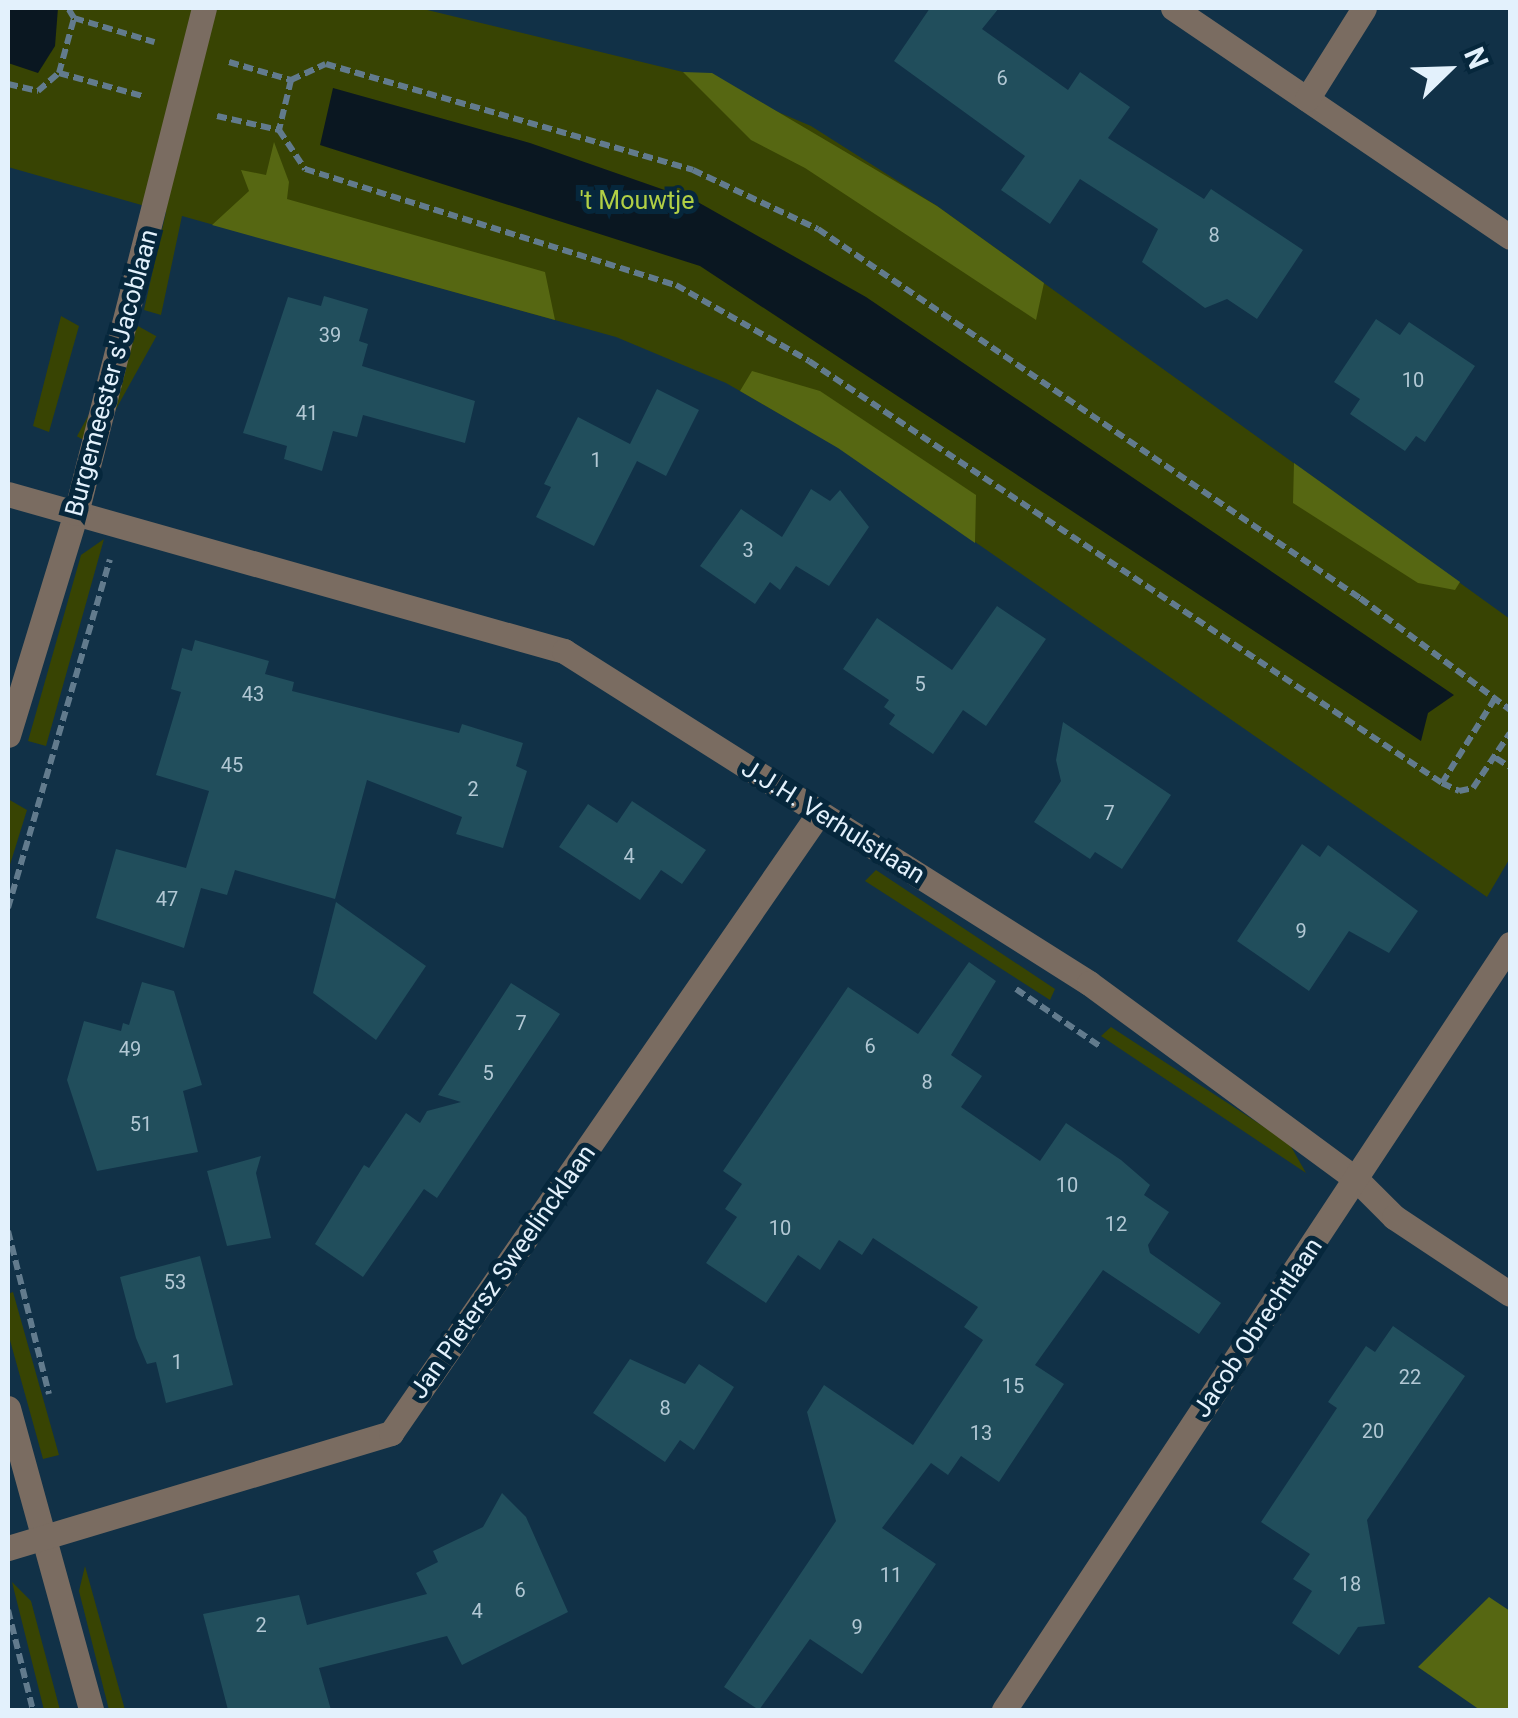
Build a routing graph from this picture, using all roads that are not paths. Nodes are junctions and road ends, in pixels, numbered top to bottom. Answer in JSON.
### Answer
{"nodes":[{"id":1,"x":204,"y":8,"type":"edge"},
{"id":2,"x":1173,"y":8,"type":"edge"},
{"id":3,"x":1364,"y":8,"type":"edge"},
{"id":4,"x":1307,"y":99,"type":"junction"},
{"id":5,"x":1510,"y":237,"type":"edge"},
{"id":6,"x":8,"y":494,"type":"edge"},
{"id":7,"x":76,"y":513,"type":"junction"},
{"id":8,"x":8,"y":735,"type":"edge"},
{"id":9,"x":819,"y":813,"type":"junction"},
{"id":10,"x":1510,"y":944,"type":"edge"},
{"id":11,"x":1356,"y":1180,"type":"junction"},
{"id":12,"x":1510,"y":1294,"type":"edge"},
{"id":13,"x":8,"y":1408,"type":"edge"},
{"id":14,"x":46,"y":1539,"type":"junction"},
{"id":15,"x":8,"y":1548,"type":"edge"},
{"id":16,"x":91,"y":1710,"type":"edge"},
{"id":17,"x":1004,"y":1710,"type":"edge"}],
"edges":[{"from":1,"to":7,"type":"street","name":"Burgemeester s'Jacoblaan"},
{"from":2,"to":4,"type":"street"},
{"from":3,"to":4,"type":"street"},
{"from":4,"to":5,"type":"street"},
{"from":6,"to":7,"type":"street","name":"J.J.H. Verhulstlaan"},
{"from":7,"to":8,"type":"street","name":"Burgemeester s'Jacoblaan"},
{"from":7,"to":9,"type":"street","name":"J.J.H. Verhulstlaan"},
{"from":9,"to":11,"type":"street","name":"J.J.H. Verhulstlaan"},
{"from":9,"to":14,"type":"street","name":"Jan Pietersz Sweelincklaan"},
{"from":10,"to":11,"type":"street","name":"Jacob Obrechtlaan"},
{"from":11,"to":12,"type":"street","name":"J.J.H. Verhulstlaan"},
{"from":11,"to":17,"type":"street","name":"Jacob Obrechtlaan"},
{"from":13,"to":14,"type":"street"},
{"from":14,"to":15,"type":"street","name":"Jan Pietersz Sweelincklaan"},
{"from":14,"to":16,"type":"street"}]}
